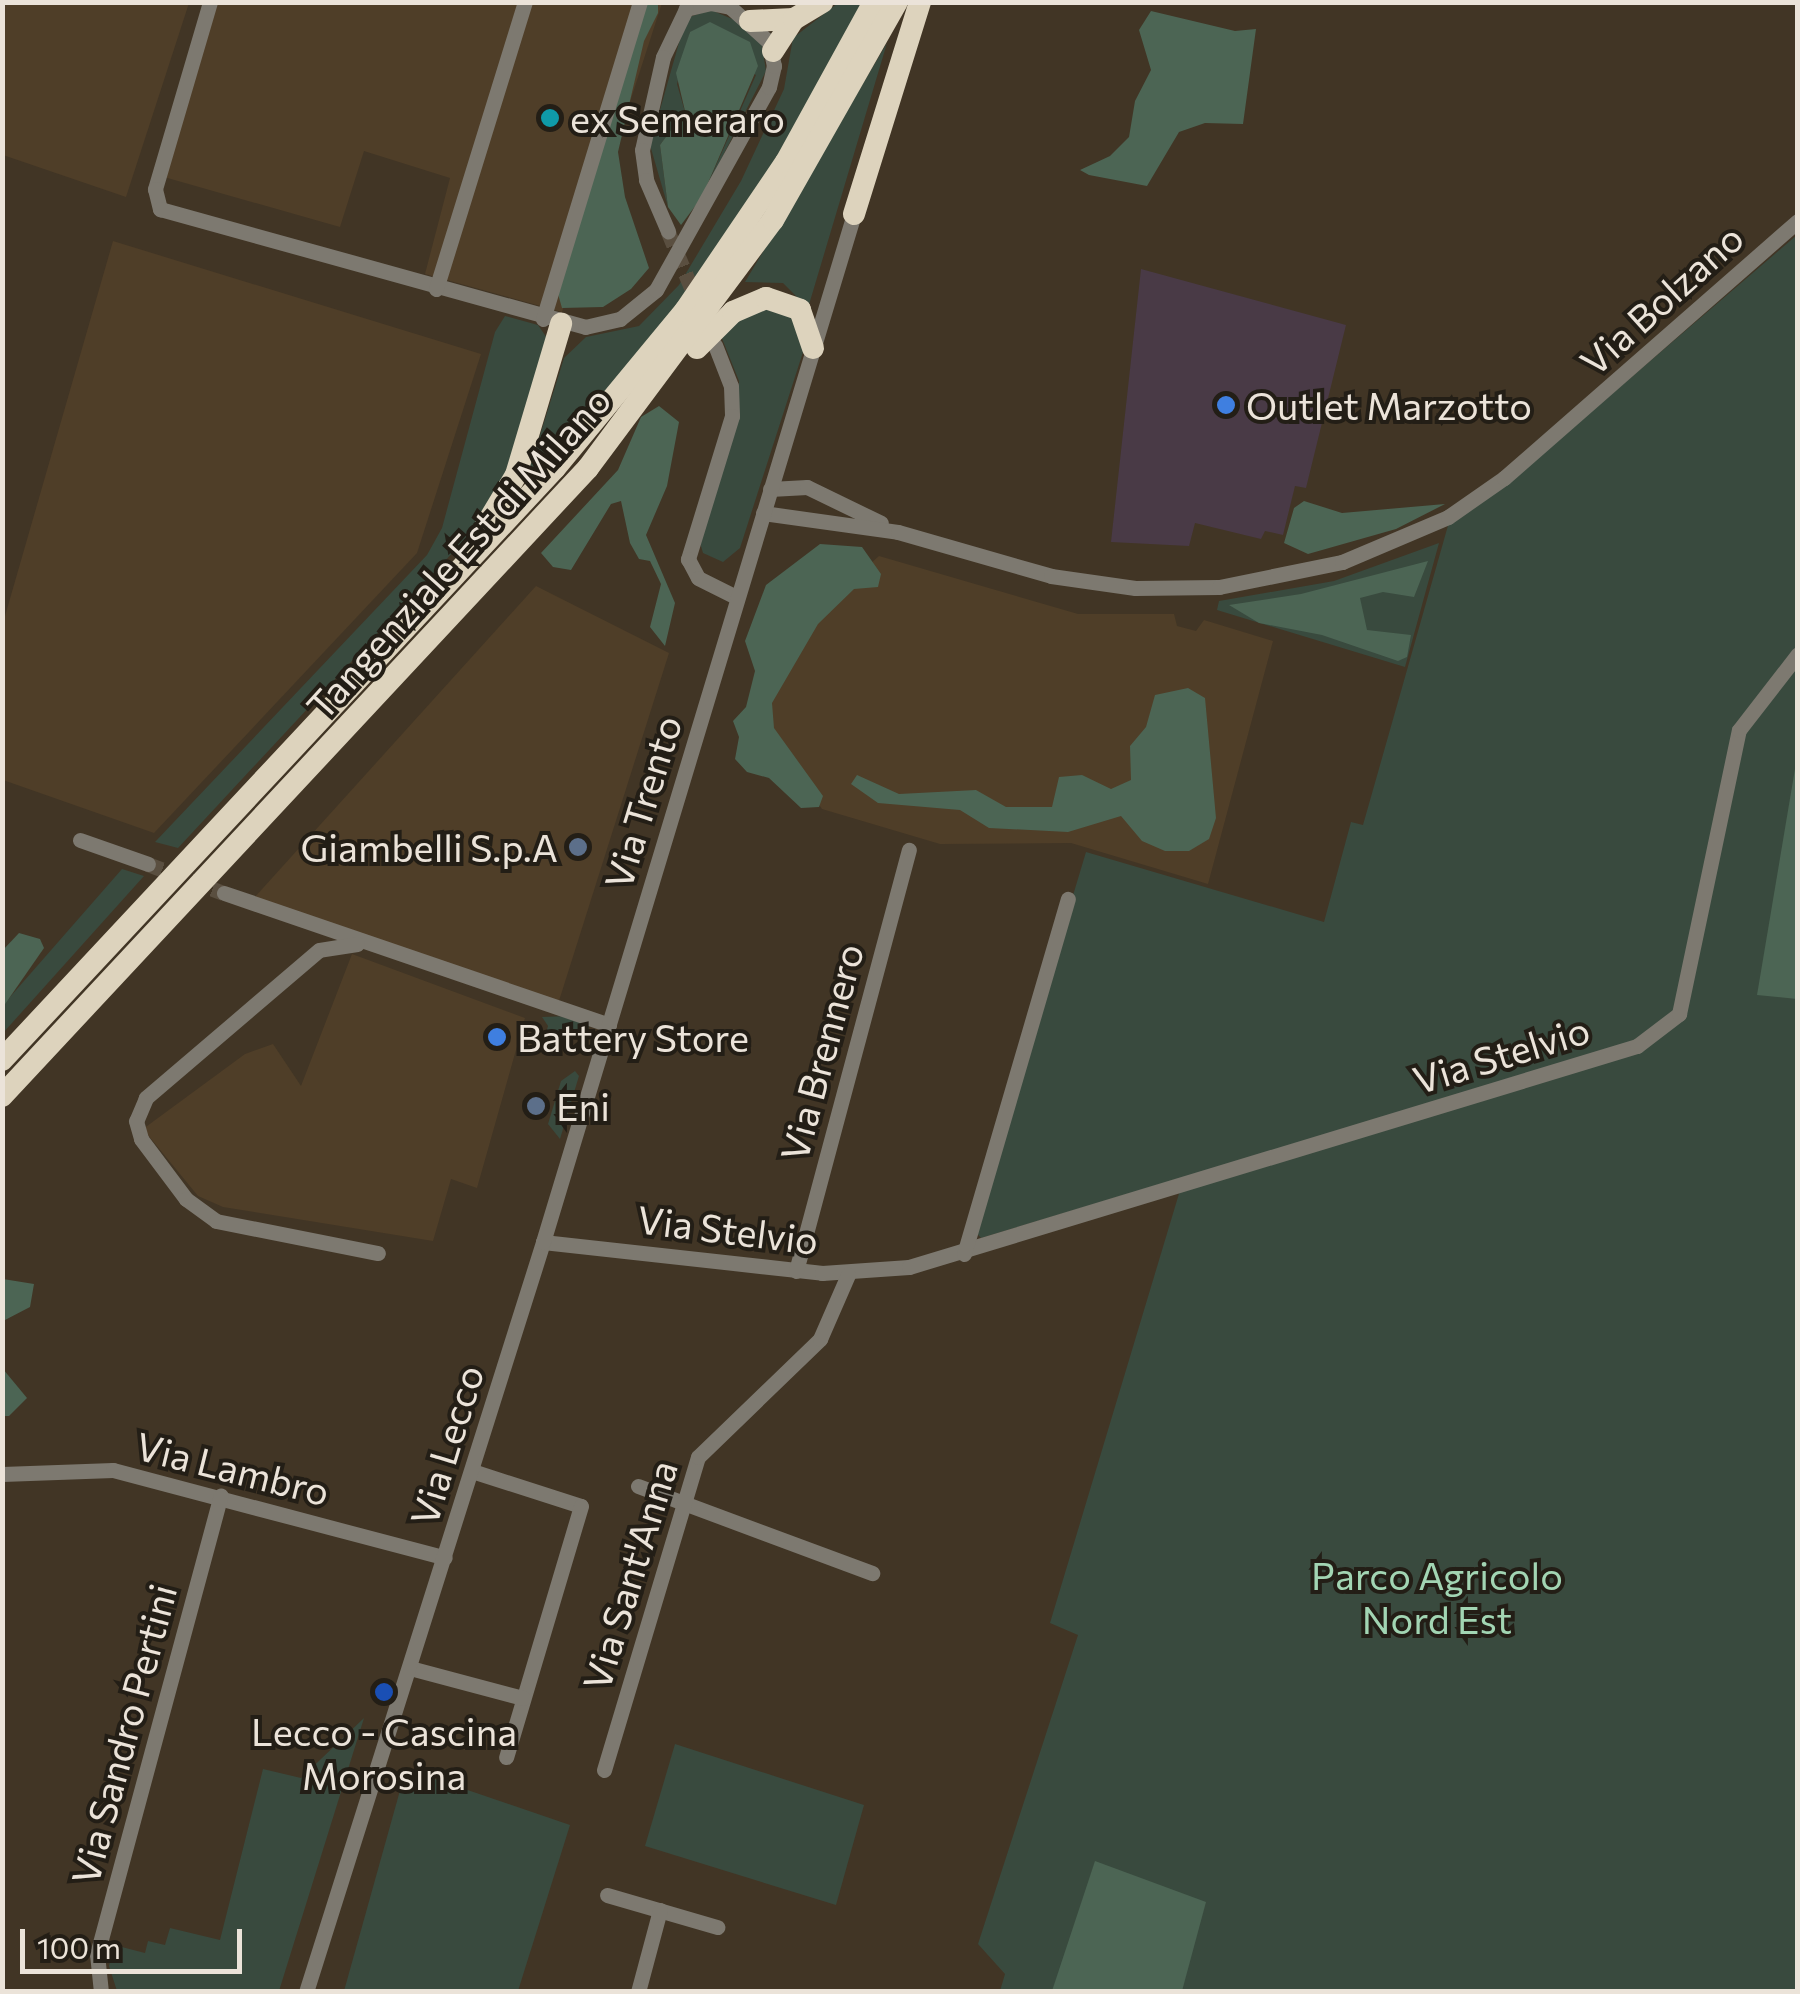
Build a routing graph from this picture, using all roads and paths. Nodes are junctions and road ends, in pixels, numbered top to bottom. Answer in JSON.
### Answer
{"nodes":[{"id":1,"x":210,"y":2,"type":"edge"},
{"id":2,"x":525,"y":2,"type":"edge"},
{"id":3,"x":640,"y":2,"type":"edge"},
{"id":4,"x":822,"y":2,"type":"edge"},
{"id":5,"x":874,"y":2,"type":"edge"},
{"id":6,"x":896,"y":2,"type":"edge"},
{"id":7,"x":920,"y":2,"type":"edge"},
{"id":8,"x":700,"y":3,"type":"edge"},
{"id":9,"x":681,"y":10,"type":"edge"},
{"id":10,"x":746,"y":14,"type":"edge"},
{"id":11,"x":794,"y":19,"type":"junction"},
{"id":12,"x":773,"y":51,"type":"junction"},
{"id":13,"x":854,"y":214,"type":"joint"},
{"id":14,"x":1798,"y":221,"type":"edge"},
{"id":15,"x":668,"y":231,"type":"tunnel mouth"},
{"id":16,"x":436,"y":289,"type":"junction"},
{"id":17,"x":552,"y":321,"type":"junction"},
{"id":18,"x":715,"y":345,"type":"dead end"},
{"id":19,"x":813,"y":348,"type":"junction"},
{"id":20,"x":644,"y":399,"type":"junction"},
{"id":21,"x":770,"y":488,"type":"junction"},
{"id":22,"x":763,"y":513,"type":"junction"},
{"id":23,"x":898,"y":532,"type":"junction"},
{"id":24,"x":736,"y":597,"type":"junction"},
{"id":25,"x":382,"y":654,"type":"junction"},
{"id":26,"x":1798,"y":654,"type":"edge"},
{"id":27,"x":80,"y":840,"type":"dead end"},
{"id":28,"x":908,"y":850,"type":"dead end"},
{"id":29,"x":148,"y":864,"type":"tunnel mouth"},
{"id":30,"x":224,"y":894,"type":"tunnel mouth"},
{"id":31,"x":1068,"y":899,"type":"dead end"},
{"id":32,"x":357,"y":944,"type":"junction"},
{"id":33,"x":609,"y":1025,"type":"junction"},
{"id":34,"x":2,"y":1060,"type":"edge"},
{"id":35,"x":2,"y":1096,"type":"edge"},
{"id":36,"x":544,"y":1242,"type":"junction"},
{"id":37,"x":378,"y":1254,"type":"dead end"},
{"id":38,"x":964,"y":1254,"type":"junction"},
{"id":39,"x":796,"y":1271,"type":"junction"},
{"id":40,"x":848,"y":1274,"type":"junction"},
{"id":41,"x":472,"y":1472,"type":"junction"},
{"id":42,"x":2,"y":1474,"type":"edge"},
{"id":43,"x":638,"y":1486,"type":"dead end"},
{"id":44,"x":221,"y":1495,"type":"junction"},
{"id":45,"x":683,"y":1500,"type":"junction"},
{"id":46,"x":445,"y":1558,"type":"junction"},
{"id":47,"x":872,"y":1573,"type":"dead end"},
{"id":48,"x":410,"y":1668,"type":"junction"},
{"id":49,"x":523,"y":1698,"type":"junction"},
{"id":50,"x":506,"y":1757,"type":"dead end"},
{"id":51,"x":604,"y":1770,"type":"dead end"},
{"id":52,"x":607,"y":1895,"type":"dead end"},
{"id":53,"x":660,"y":1910,"type":"junction"},
{"id":54,"x":716,"y":1927,"type":"dead end"},
{"id":55,"x":311,"y":1986,"type":"edge"},
{"id":56,"x":101,"y":1992,"type":"edge"},
{"id":57,"x":638,"y":1992,"type":"edge"}],
"edges":[{"from":1,"to":16,"type":"street"},
{"from":2,"to":16,"type":"street"},
{"from":3,"to":17,"type":"street"},
{"from":4,"to":11,"type":"highway"},
{"from":5,"to":25,"type":"highway","name":"Tangenziale Est di Milano"},
{"from":6,"to":20,"type":"highway","name":"Tangenziale Est di Milano"},
{"from":7,"to":13,"type":"highway"},
{"from":8,"to":9,"type":"street"},
{"from":8,"to":10,"type":"street"},
{"from":9,"to":15,"type":"street"},
{"from":10,"to":11,"type":"highway"},
{"from":10,"to":12,"type":"street"},
{"from":11,"to":12,"type":"highway"},
{"from":12,"to":17,"type":"street"},
{"from":13,"to":19,"type":"street","name":"Via Trento"},
{"from":14,"to":23,"type":"street","name":"Via Bolzano"},
{"from":16,"to":17,"type":"street"},
{"from":17,"to":25,"type":"highway"},
{"from":18,"to":24,"type":"street"},
{"from":19,"to":20,"type":"highway"},
{"from":19,"to":21,"type":"street","name":"Via Trento"},
{"from":20,"to":35,"type":"highway","name":"Tangenziale Est di Milano"},
{"from":21,"to":22,"type":"street","name":"Via Trento"},
{"from":21,"to":23,"type":"street"},
{"from":22,"to":23,"type":"street"},
{"from":22,"to":24,"type":"street","name":"Via Trento"},
{"from":24,"to":33,"type":"street","name":"Via Trento"},
{"from":25,"to":34,"type":"highway","name":"Tangenziale Est di Milano"},
{"from":26,"to":38,"type":"street","name":"Via Stelvio"},
{"from":27,"to":29,"type":"street"},
{"from":28,"to":39,"type":"street","name":"Via Brennero"},
{"from":30,"to":32,"type":"street"},
{"from":31,"to":38,"type":"street"},
{"from":32,"to":33,"type":"street"},
{"from":32,"to":37,"type":"street"},
{"from":33,"to":36,"type":"street","name":"Via Trento"},
{"from":36,"to":39,"type":"street","name":"Via Stelvio"},
{"from":36,"to":41,"type":"street","name":"Via Lecco"},
{"from":38,"to":40,"type":"street","name":"Via Stelvio"},
{"from":39,"to":40,"type":"street","name":"Via Stelvio"},
{"from":40,"to":45,"type":"street","name":"Via Sant'Anna"},
{"from":41,"to":46,"type":"street","name":"Via Lecco"},
{"from":41,"to":49,"type":"street"},
{"from":42,"to":44,"type":"street","name":"Via Lambro"},
{"from":43,"to":45,"type":"street"},
{"from":44,"to":46,"type":"street","name":"Via Lambro"},
{"from":44,"to":56,"type":"street","name":"Via Sandro Pertini"},
{"from":45,"to":47,"type":"street"},
{"from":45,"to":51,"type":"street","name":"Via Sant'Anna"},
{"from":46,"to":48,"type":"street","name":"Via Lecco"},
{"from":48,"to":49,"type":"street"},
{"from":48,"to":55,"type":"street","name":"Via Lecco"},
{"from":49,"to":50,"type":"street"},
{"from":52,"to":53,"type":"street"},
{"from":53,"to":54,"type":"street"},
{"from":53,"to":57,"type":"street"}]}
